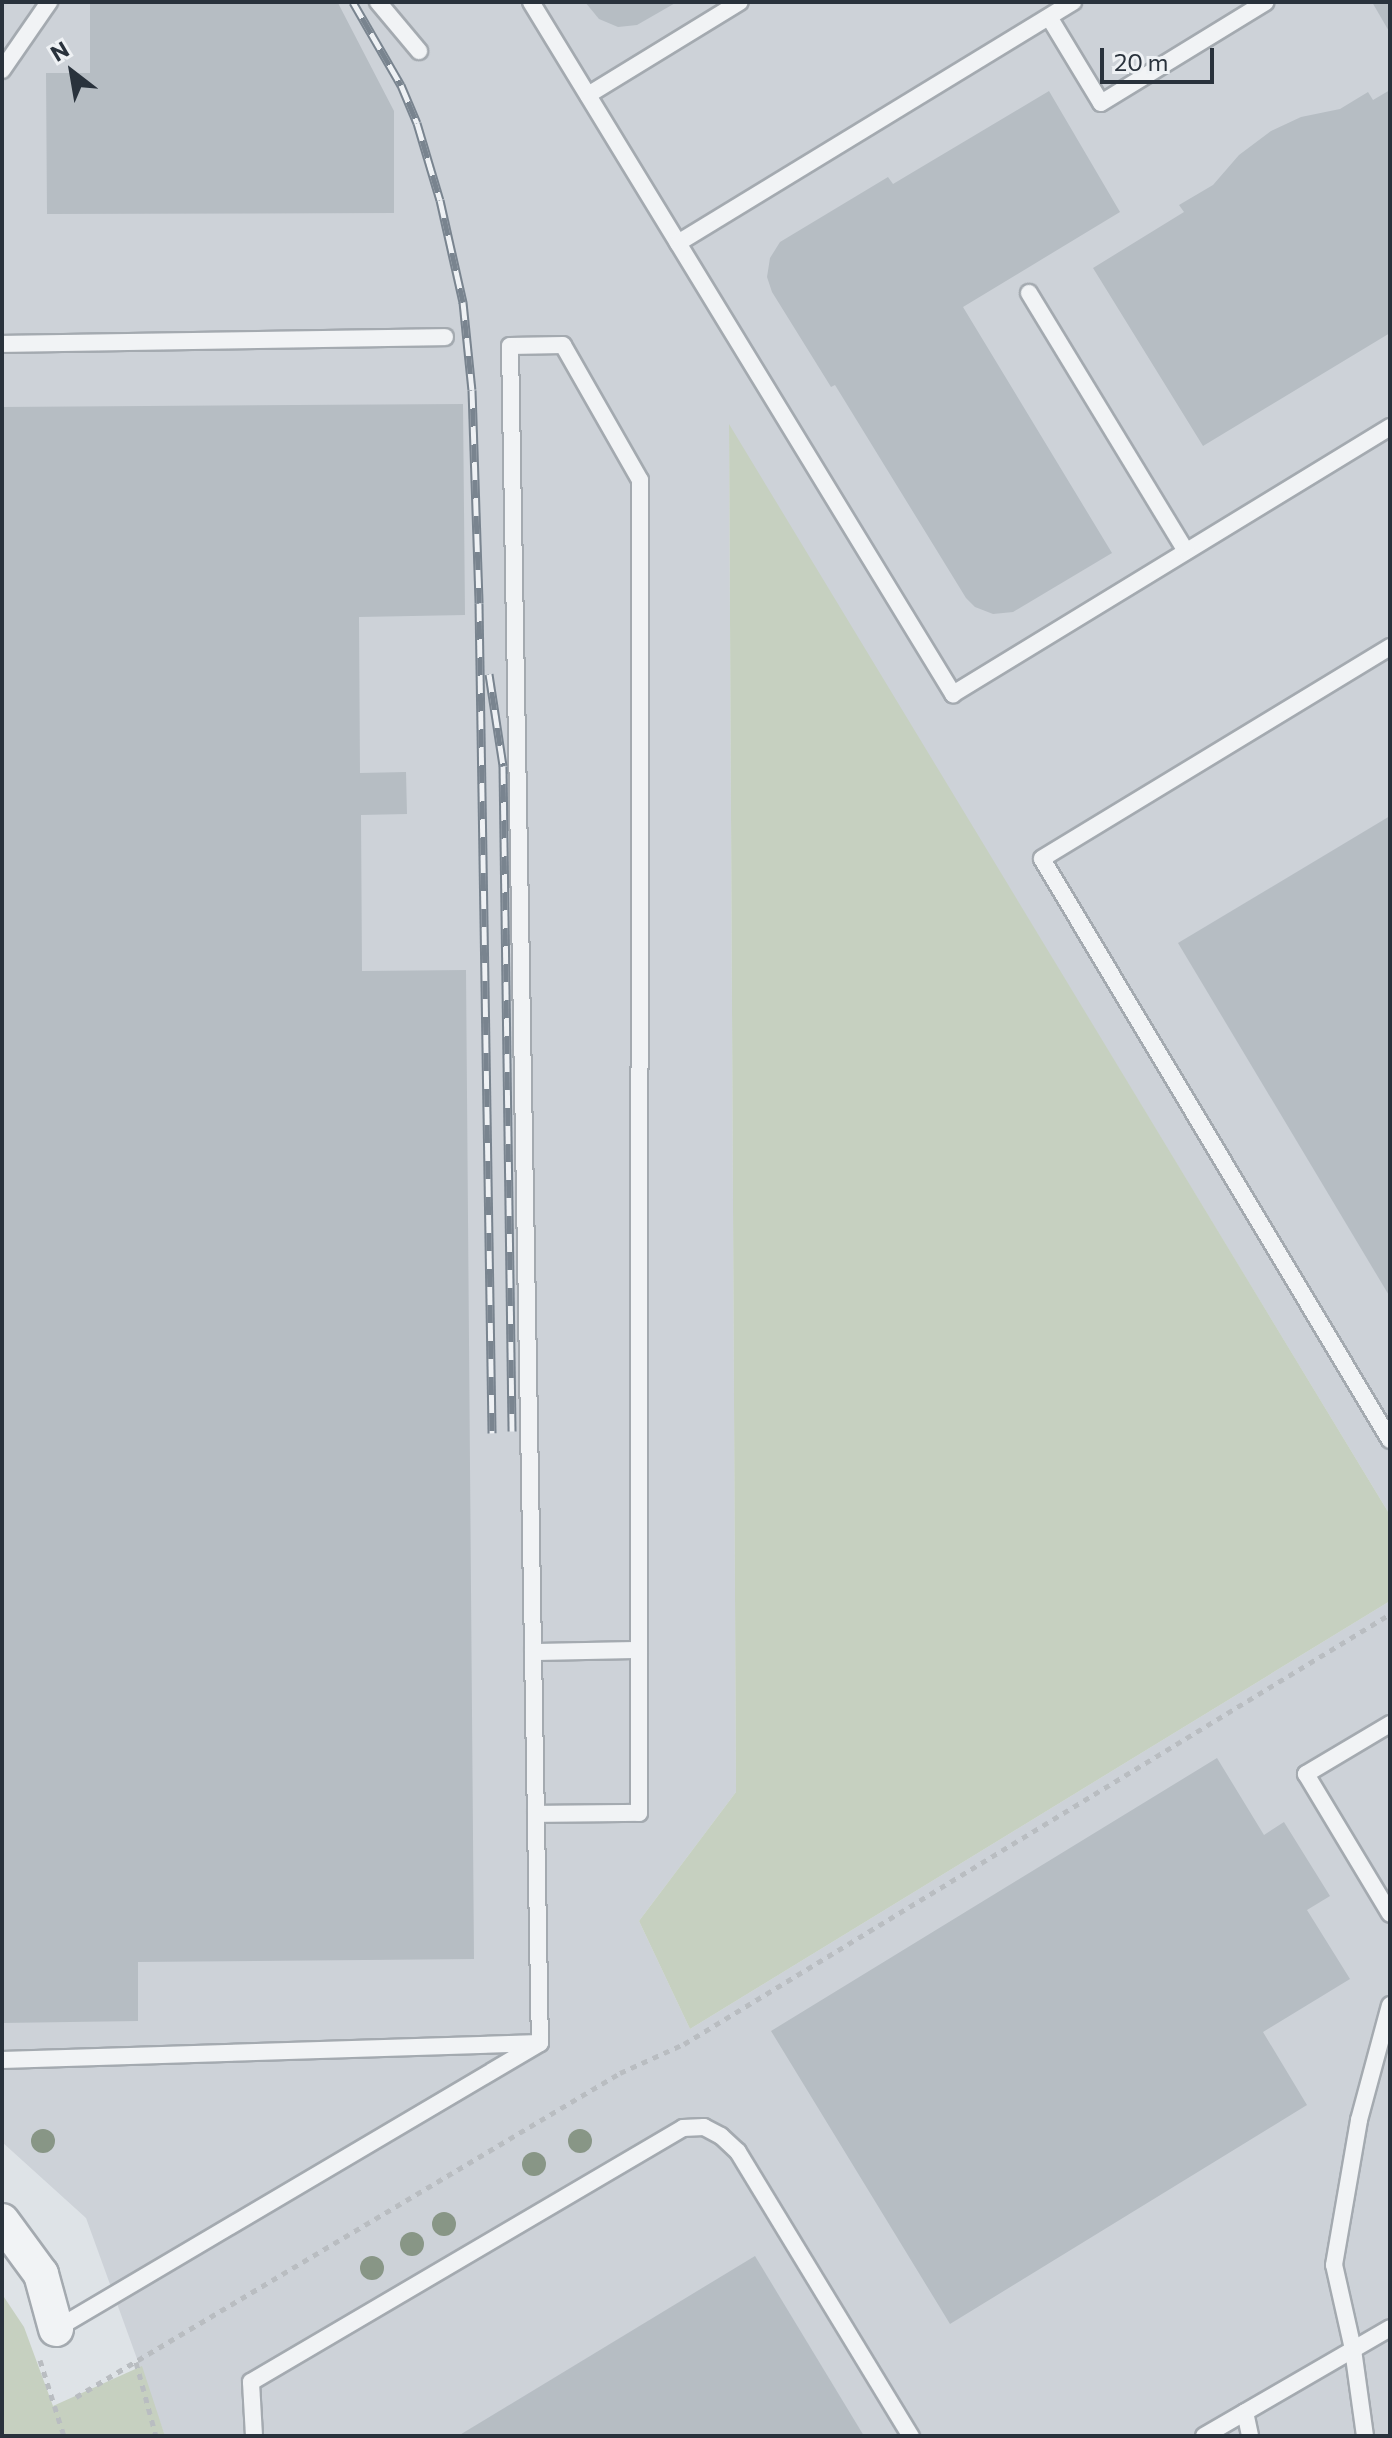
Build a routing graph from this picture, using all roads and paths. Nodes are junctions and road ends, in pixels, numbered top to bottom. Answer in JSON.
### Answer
{"nodes":[{"id":1,"x":49,"y":2,"type":"edge"},
{"id":2,"x":378,"y":2,"type":"edge"},
{"id":3,"x":531,"y":2,"type":"edge"},
{"id":4,"x":740,"y":2,"type":"edge"},
{"id":5,"x":1073,"y":2,"type":"edge"},
{"id":6,"x":1266,"y":2,"type":"edge"},
{"id":7,"x":1049,"y":17,"type":"junction"},
{"id":8,"x":419,"y":51,"type":"dead end"},
{"id":9,"x":2,"y":70,"type":"edge"},
{"id":10,"x":588,"y":95,"type":"junction"},
{"id":11,"x":678,"y":243,"type":"junction"},
{"id":12,"x":1029,"y":293,"type":"dead end"},
{"id":13,"x":445,"y":337,"type":"dead end"},
{"id":14,"x":2,"y":344,"type":"edge"},
{"id":15,"x":1390,"y":427,"type":"edge"},
{"id":16,"x":1186,"y":551,"type":"junction"},
{"id":17,"x":1390,"y":647,"type":"edge"},
{"id":18,"x":1390,"y":1440,"type":"edge"},
{"id":19,"x":1390,"y":1614,"type":"edge"},
{"id":20,"x":639,"y":1650,"type":"junction"},
{"id":21,"x":533,"y":1652,"type":"junction"},
{"id":22,"x":1390,"y":1724,"type":"edge"},
{"id":23,"x":536,"y":1814,"type":"junction"},
{"id":24,"x":1390,"y":1914,"type":"edge"},
{"id":25,"x":1390,"y":2005,"type":"edge"},
{"id":26,"x":540,"y":2043,"type":"junction"},
{"id":27,"x":2,"y":2060,"type":"edge"},
{"id":28,"x":2,"y":2221,"type":"edge"},
{"id":29,"x":1390,"y":2328,"type":"edge"},
{"id":30,"x":56,"y":2329,"type":"joint"},
{"id":31,"x":1353,"y":2349,"type":"junction"},
{"id":32,"x":136,"y":2362,"type":"junction"},
{"id":33,"x":76,"y":2397,"type":"dead end"},
{"id":34,"x":1245,"y":2412,"type":"junction"},
{"id":35,"x":156,"y":2436,"type":"edge"},
{"id":36,"x":254,"y":2436,"type":"edge"},
{"id":37,"x":911,"y":2436,"type":"edge"},
{"id":38,"x":1204,"y":2436,"type":"edge"},
{"id":39,"x":1250,"y":2436,"type":"edge"},
{"id":40,"x":1365,"y":2436,"type":"edge"}],
"edges":[{"from":1,"to":9,"type":"lane"},
{"from":2,"to":8,"type":"lane"},
{"from":3,"to":10,"type":"lane"},
{"from":4,"to":10,"type":"lane"},
{"from":5,"to":7,"type":"lane"},
{"from":6,"to":7,"type":"lane"},
{"from":7,"to":11,"type":"lane"},
{"from":10,"to":11,"type":"lane"},
{"from":11,"to":16,"type":"lane"},
{"from":12,"to":16,"type":"lane"},
{"from":13,"to":14,"type":"lane"},
{"from":15,"to":16,"type":"lane"},
{"from":17,"to":18,"type":"lane"},
{"from":19,"to":32,"type":"path"},
{"from":20,"to":21,"type":"lane"},
{"from":20,"to":21,"type":"lane"},
{"from":20,"to":23,"type":"lane"},
{"from":21,"to":23,"type":"lane"},
{"from":22,"to":24,"type":"lane"},
{"from":23,"to":26,"type":"lane"},
{"from":25,"to":31,"type":"lane"},
{"from":26,"to":27,"type":"lane"},
{"from":26,"to":30,"type":"lane"},
{"from":28,"to":30,"type":"street"},
{"from":29,"to":31,"type":"lane"},
{"from":31,"to":34,"type":"lane"},
{"from":31,"to":40,"type":"lane"},
{"from":32,"to":33,"type":"path"},
{"from":32,"to":35,"type":"path"},
{"from":34,"to":38,"type":"lane"},
{"from":34,"to":39,"type":"lane"},
{"from":36,"to":37,"type":"lane"}]}
